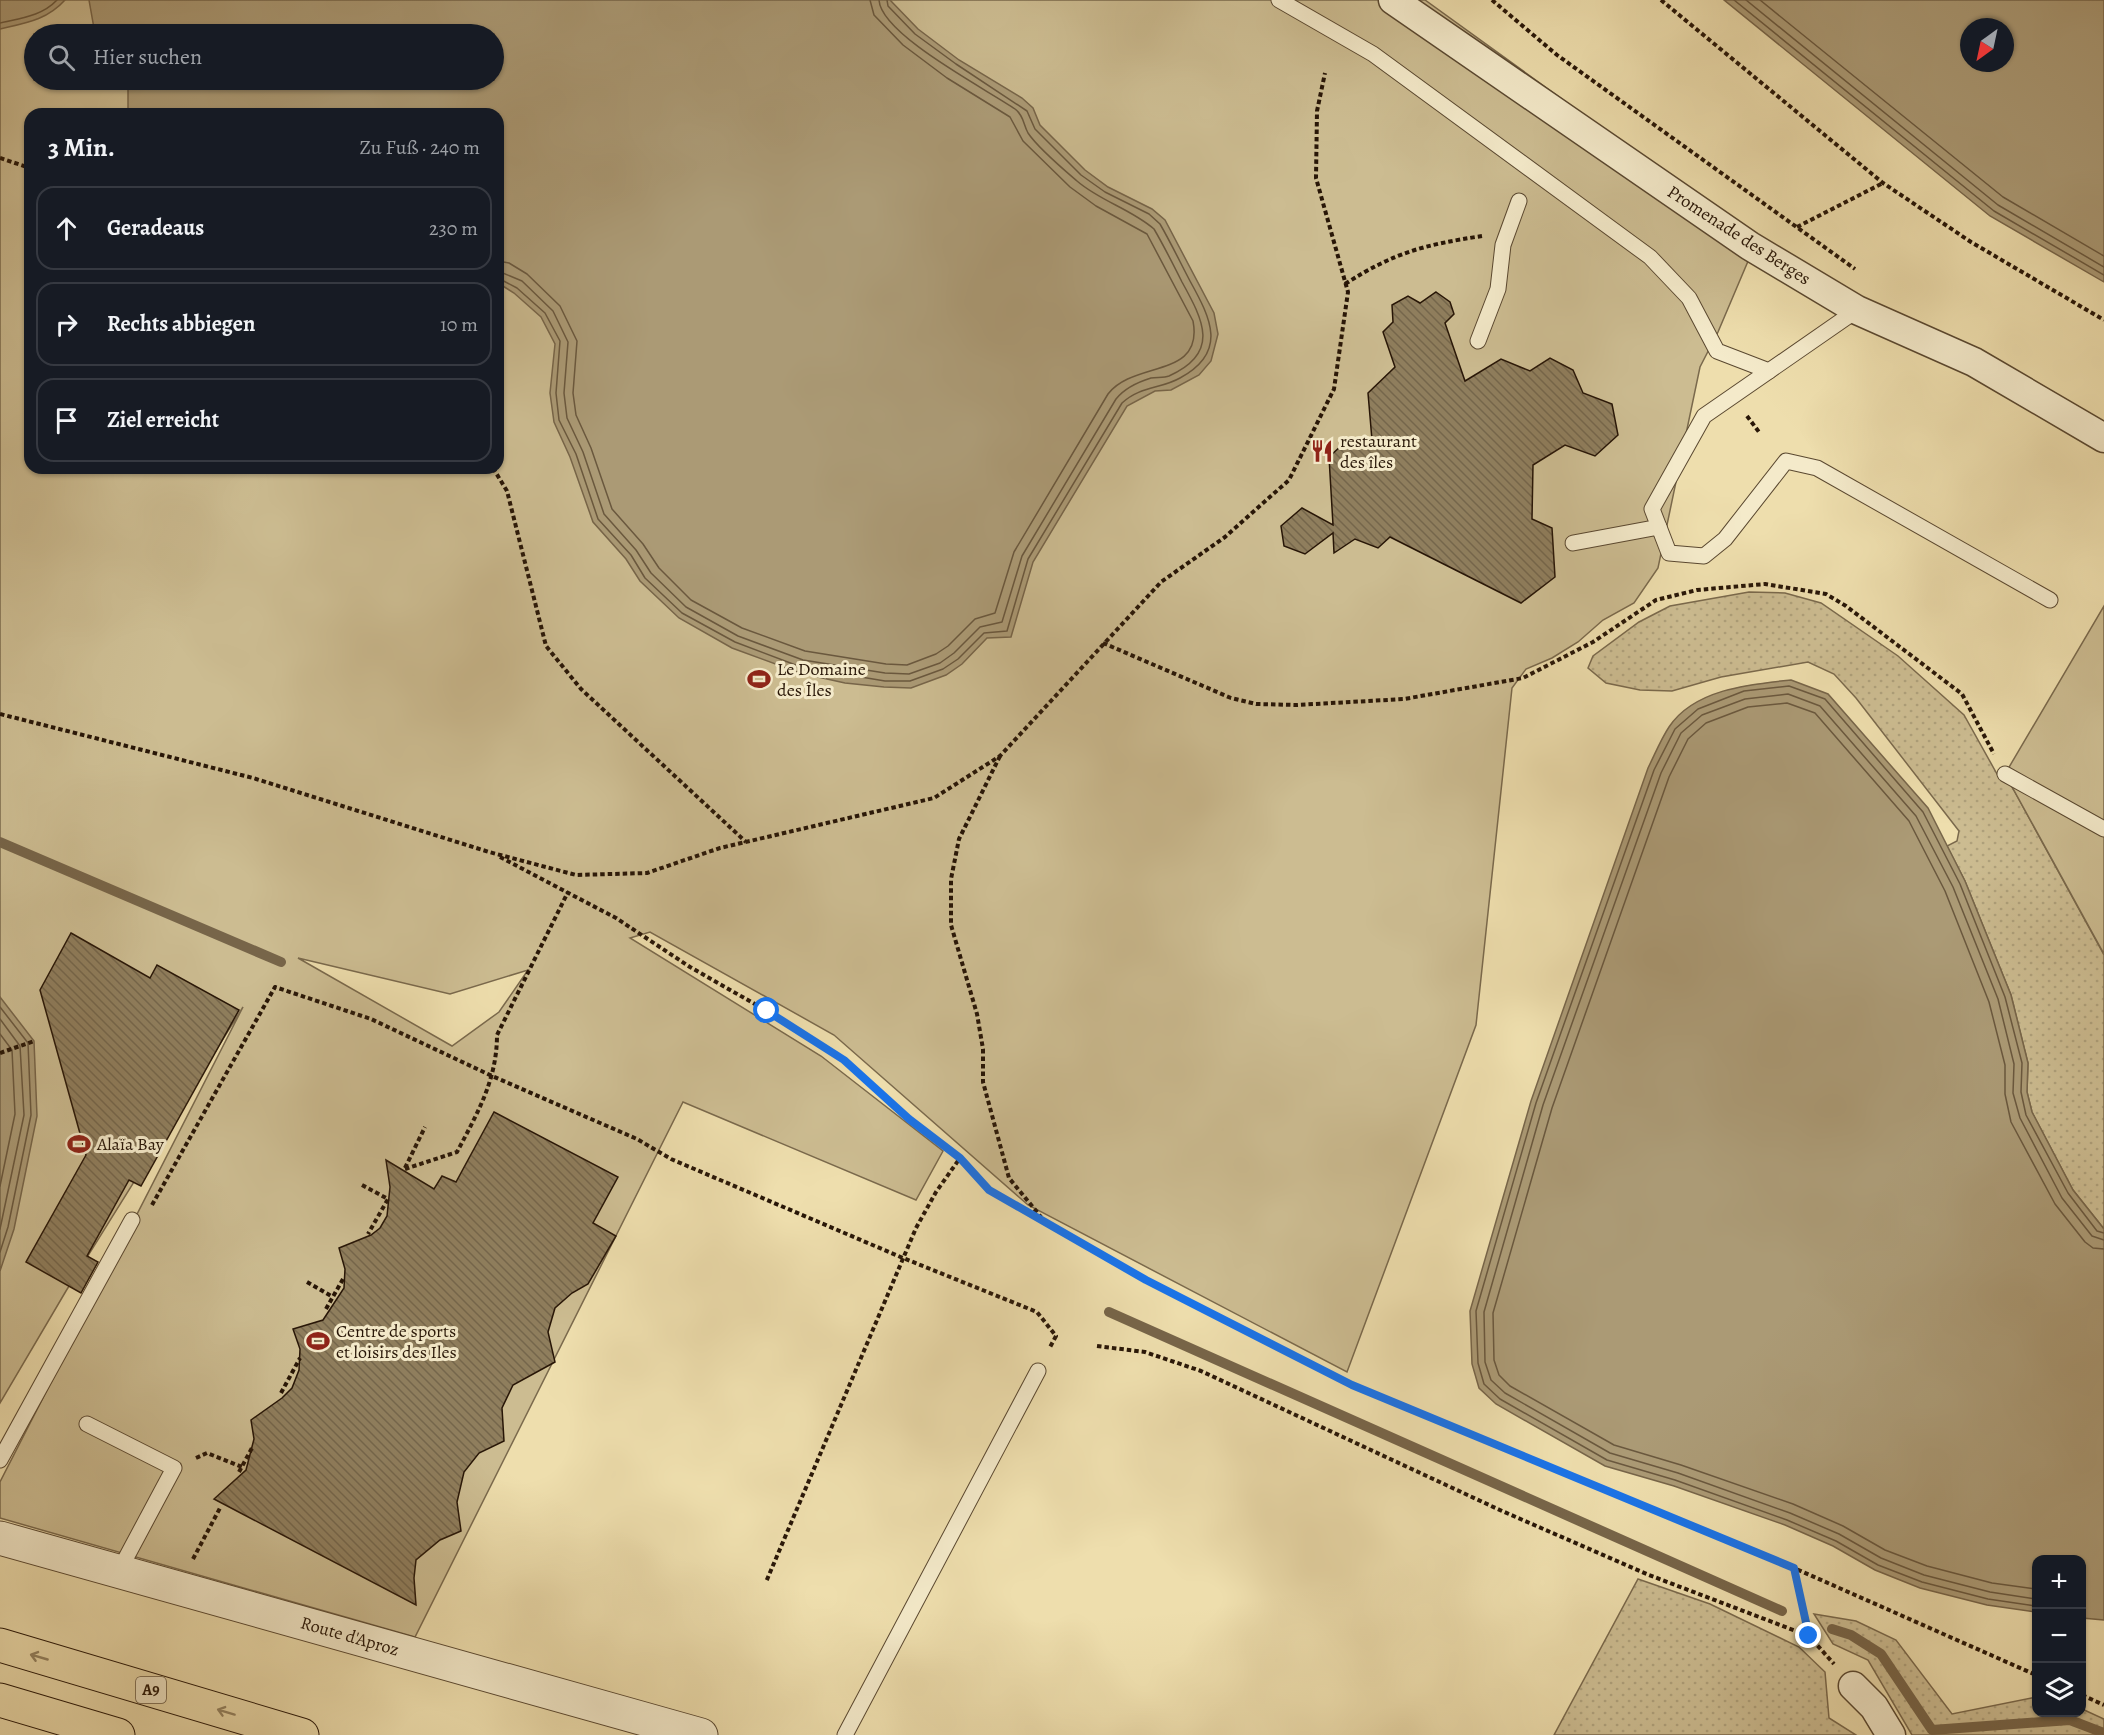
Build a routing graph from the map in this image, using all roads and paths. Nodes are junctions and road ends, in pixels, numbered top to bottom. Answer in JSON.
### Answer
{"nodes":[{"id":1,"x":1279,"y":0,"type":"edge"},
{"id":2,"x":1393,"y":0,"type":"edge"},
{"id":3,"x":1492,"y":0,"type":"edge"},
{"id":4,"x":1661,"y":0,"type":"edge"},
{"id":5,"x":1325,"y":73,"type":"dead end"},
{"id":6,"x":0,"y":158,"type":"edge"},
{"id":7,"x":24,"y":166,"type":"edge"},
{"id":8,"x":1883,"y":183,"type":"junction"},
{"id":9,"x":1519,"y":201,"type":"dead end"},
{"id":10,"x":1797,"y":227,"type":"junction"},
{"id":11,"x":1507,"y":234,"type":"junction"},
{"id":12,"x":1862,"y":275,"type":"dead end"},
{"id":13,"x":1345,"y":284,"type":"junction"},
{"id":14,"x":1857,"y":310,"type":"junction"},
{"id":15,"x":2104,"y":320,"type":"edge"},
{"id":16,"x":1478,"y":341,"type":"dead end"},
{"id":17,"x":1769,"y":371,"type":"junction"},
{"id":18,"x":2104,"y":438,"type":"edge"},
{"id":19,"x":497,"y":474,"type":"edge"},
{"id":20,"x":1659,"y":527,"type":"junction"},
{"id":21,"x":1573,"y":543,"type":"dead end"},
{"id":22,"x":2050,"y":600,"type":"dead end"},
{"id":23,"x":1103,"y":643,"type":"junction"},
{"id":24,"x":0,"y":714,"type":"edge"},
{"id":25,"x":1000,"y":756,"type":"junction"},
{"id":26,"x":2005,"y":774,"type":"joint"},
{"id":27,"x":2104,"y":830,"type":"edge"},
{"id":28,"x":746,"y":842,"type":"junction"},
{"id":29,"x":489,"y":852,"type":"junction"},
{"id":30,"x":568,"y":892,"type":"junction"},
{"id":31,"x":34,"y":1041,"type":"dead end"},
{"id":32,"x":0,"y":1053,"type":"edge"},
{"id":33,"x":492,"y":1076,"type":"junction"},
{"id":34,"x":426,"y":1128,"type":"dead end"},
{"id":35,"x":960,"y":1158,"type":"junction"},
{"id":36,"x":362,"y":1185,"type":"dead end"},
{"id":37,"x":132,"y":1220,"type":"joint"},
{"id":38,"x":1045,"y":1222,"type":"junction"},
{"id":39,"x":368,"y":1234,"type":"dead end"},
{"id":40,"x":903,"y":1258,"type":"junction"},
{"id":41,"x":343,"y":1280,"type":"dead end"},
{"id":42,"x":308,"y":1282,"type":"dead end"},
{"id":43,"x":333,"y":1297,"type":"junction"},
{"id":44,"x":326,"y":1309,"type":"dead end"},
{"id":45,"x":1098,"y":1346,"type":"dead end"},
{"id":46,"x":300,"y":1358,"type":"dead end"},
{"id":47,"x":1038,"y":1371,"type":"joint"},
{"id":48,"x":281,"y":1393,"type":"dead end"},
{"id":49,"x":87,"y":1424,"type":"dead end"},
{"id":50,"x":253,"y":1446,"type":"dead end"},
{"id":51,"x":0,"y":1460,"type":"edge"},
{"id":52,"x":242,"y":1467,"type":"junction"},
{"id":53,"x":174,"y":1468,"type":"junction"},
{"id":54,"x":239,"y":1472,"type":"dead end"},
{"id":55,"x":220,"y":1508,"type":"dead end"},
{"id":56,"x":0,"y":1538,"type":"edge"},
{"id":57,"x":190,"y":1564,"type":"dead end"},
{"id":58,"x":1794,"y":1568,"type":"junction"},
{"id":59,"x":119,"y":1571,"type":"junction"},
{"id":60,"x":766,"y":1582,"type":"dead end"},
{"id":61,"x":1809,"y":1636,"type":"junction"},
{"id":62,"x":0,"y":1645,"type":"edge"},
{"id":63,"x":2032,"y":1673,"type":"edge"},
{"id":64,"x":1853,"y":1686,"type":"joint"},
{"id":65,"x":2086,"y":1697,"type":"edge"},
{"id":66,"x":0,"y":1700,"type":"edge"},
{"id":67,"x":2104,"y":1705,"type":"edge"},
{"id":68,"x":118,"y":1735,"type":"edge"},
{"id":69,"x":302,"y":1735,"type":"edge"},
{"id":70,"x":701,"y":1735,"type":"edge"},
{"id":71,"x":845,"y":1735,"type":"edge"},
{"id":72,"x":1891,"y":1735,"type":"edge"}],
"edges":[{"from":1,"to":17,"type":"lane"},
{"from":2,"to":14,"type":"street","name":"Promenade des Berges"},
{"from":3,"to":10,"type":"path"},
{"from":4,"to":8,"type":"path"},
{"from":5,"to":13,"type":"path"},
{"from":6,"to":7,"type":"path"},
{"from":8,"to":10,"type":"path"},
{"from":8,"to":15,"type":"path"},
{"from":9,"to":11,"type":"lane"},
{"from":10,"to":12,"type":"path"},
{"from":11,"to":13,"type":"path"},
{"from":11,"to":16,"type":"lane"},
{"from":13,"to":23,"type":"path"},
{"from":14,"to":17,"type":"lane"},
{"from":14,"to":18,"type":"street","name":"Promenade des Berges"},
{"from":17,"to":20,"type":"lane"},
{"from":19,"to":28,"type":"path"},
{"from":20,"to":21,"type":"lane"},
{"from":20,"to":22,"type":"lane"},
{"from":23,"to":25,"type":"path"},
{"from":23,"to":26,"type":"path"},
{"from":24,"to":29,"type":"path"},
{"from":25,"to":28,"type":"path"},
{"from":25,"to":38,"type":"path"},
{"from":26,"to":27,"type":"lane"},
{"from":28,"to":29,"type":"path"},
{"from":29,"to":30,"type":"path"},
{"from":30,"to":33,"type":"path"},
{"from":30,"to":35,"type":"path"},
{"from":31,"to":32,"type":"path"},
{"from":33,"to":34,"type":"path"},
{"from":33,"to":37,"type":"path"},
{"from":33,"to":40,"type":"path"},
{"from":35,"to":38,"type":"path"},
{"from":35,"to":40,"type":"path"},
{"from":36,"to":39,"type":"path"},
{"from":37,"to":51,"type":"lane"},
{"from":38,"to":58,"type":"path"},
{"from":40,"to":47,"type":"path"},
{"from":40,"to":60,"type":"path"},
{"from":41,"to":43,"type":"path"},
{"from":42,"to":43,"type":"path"},
{"from":43,"to":44,"type":"path"},
{"from":45,"to":61,"type":"path"},
{"from":46,"to":48,"type":"path"},
{"from":47,"to":71,"type":"lane"},
{"from":49,"to":53,"type":"lane"},
{"from":50,"to":52,"type":"path"},
{"from":52,"to":53,"type":"path"},
{"from":52,"to":54,"type":"path"},
{"from":53,"to":59,"type":"lane"},
{"from":55,"to":57,"type":"path"},
{"from":56,"to":59,"type":"street","name":"Route d'Aproz"},
{"from":58,"to":61,"type":"path"},
{"from":58,"to":63,"type":"path"},
{"from":59,"to":70,"type":"street","name":"Route d'Aproz"},
{"from":61,"to":64,"type":"path"},
{"from":69,"to":62,"type":"highway","number":"A9","one_way":true},
{"from":64,"to":72,"type":"street"},
{"from":65,"to":67,"type":"path"},
{"from":66,"to":68,"type":"highway"}]}
